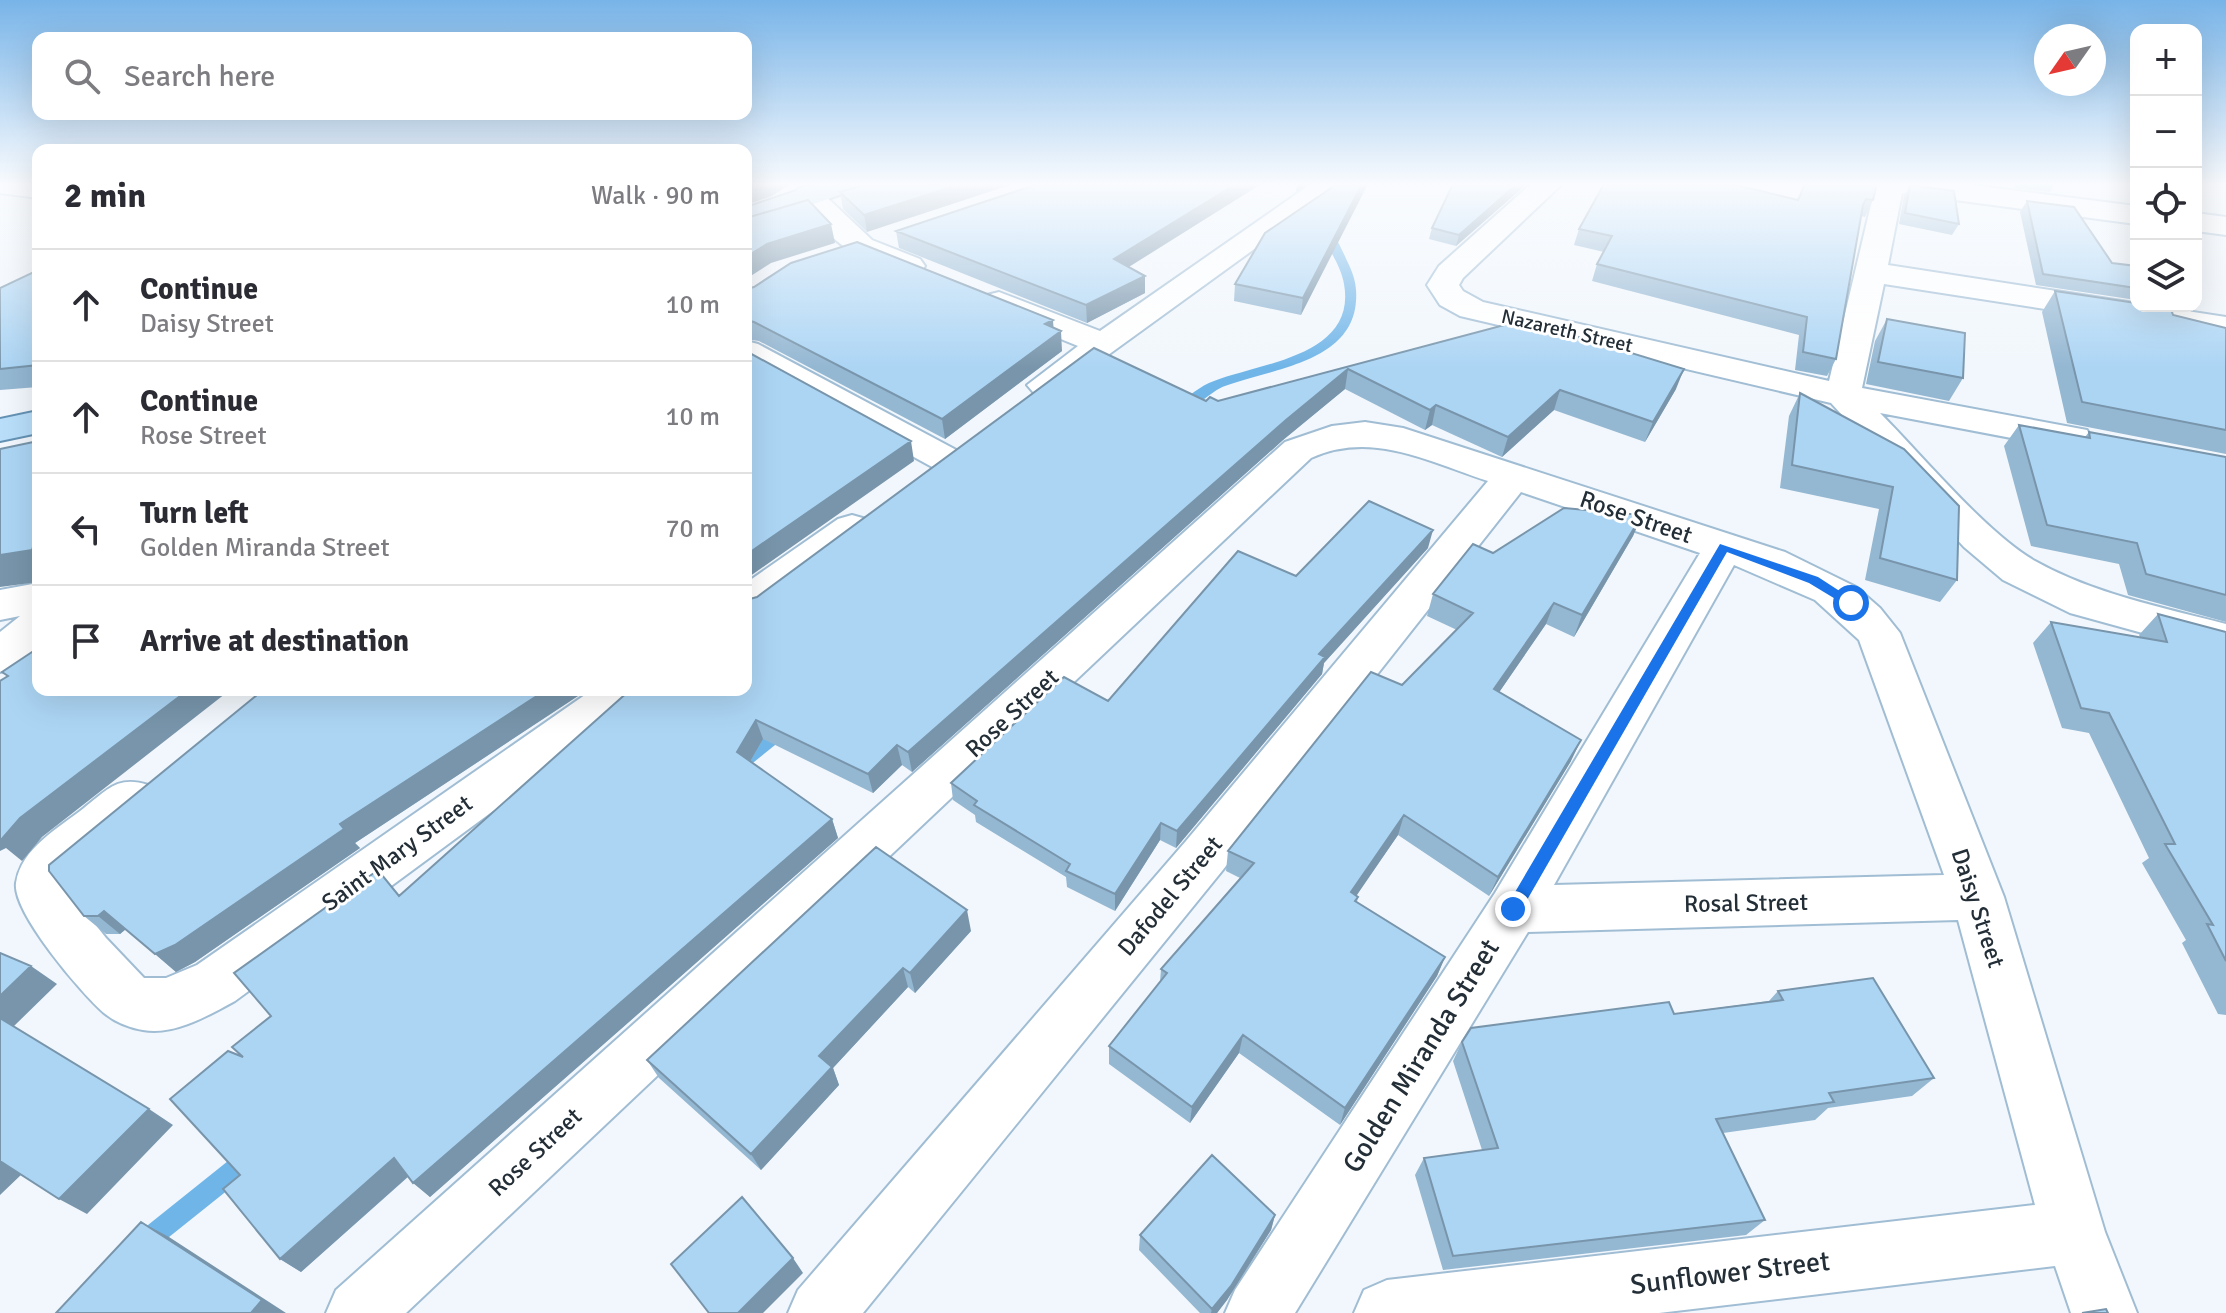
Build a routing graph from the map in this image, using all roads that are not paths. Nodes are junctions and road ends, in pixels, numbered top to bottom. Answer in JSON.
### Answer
{"nodes":[{"id":1,"x":843,"y":245,"type":"edge"},
{"id":2,"x":868,"y":245,"type":"edge"},
{"id":3,"x":1244,"y":245,"type":"edge"},
{"id":4,"x":1481,"y":245,"type":"edge"},
{"id":5,"x":1876,"y":245,"type":"edge"},
{"id":6,"x":848,"y":252,"type":"junction"},
{"id":7,"x":1870,"y":272,"type":"junction"},
{"id":8,"x":932,"y":276,"type":"edge"},
{"id":9,"x":974,"y":292,"type":"edge"},
{"id":10,"x":2226,"y":327,"type":"edge"},
{"id":11,"x":1100,"y":343,"type":"junction"},
{"id":12,"x":752,"y":354,"type":"edge"},
{"id":13,"x":1843,"y":395,"type":"junction"},
{"id":14,"x":1018,"y":406,"type":"edge"},
{"id":15,"x":32,"y":423,"type":"edge"},
{"id":16,"x":0,"y":430,"type":"edge"},
{"id":17,"x":2103,"y":444,"type":"edge"},
{"id":18,"x":946,"y":460,"type":"edge"},
{"id":19,"x":1514,"y":475,"type":"junction"},
{"id":20,"x":873,"y":513,"type":"edge"},
{"id":21,"x":1748,"y":554,"type":"junction"},
{"id":22,"x":756,"y":584,"type":"edge"},
{"id":23,"x":32,"y":599,"type":"edge"},
{"id":24,"x":0,"y":605,"type":"edge"},
{"id":25,"x":32,"y":630,"type":"edge"},
{"id":26,"x":2226,"y":640,"type":"edge"},
{"id":27,"x":0,"y":656,"type":"edge"},
{"id":28,"x":617,"y":696,"type":"edge"},
{"id":29,"x":168,"y":769,"type":"edge"},
{"id":30,"x":1978,"y":897,"type":"junction"},
{"id":31,"x":1513,"y":909,"type":"junction"},
{"id":32,"x":2074,"y":1232,"type":"junction"},
{"id":33,"x":359,"y":1313,"type":"edge"},
{"id":34,"x":821,"y":1313,"type":"edge"},
{"id":35,"x":1258,"y":1313,"type":"edge"},
{"id":36,"x":1387,"y":1313,"type":"edge"},
{"id":37,"x":2104,"y":1313,"type":"edge"}],
"edges":[{"from":1,"to":6,"type":"street"},
{"from":2,"to":6,"type":"street"},
{"from":3,"to":11,"type":"street"},
{"from":4,"to":13,"type":"street","name":"Nazareth Street"},
{"from":5,"to":7,"type":"street"},
{"from":6,"to":8,"type":"street"},
{"from":7,"to":10,"type":"street"},
{"from":7,"to":13,"type":"street"},
{"from":9,"to":11,"type":"street"},
{"from":11,"to":14,"type":"street"},
{"from":12,"to":18,"type":"street"},
{"from":13,"to":17,"type":"street"},
{"from":13,"to":26,"type":"street"},
{"from":15,"to":16,"type":"main road"},
{"from":19,"to":21,"type":"street","name":"Rose Street"},
{"from":19,"to":33,"type":"street","name":"Rose Street"},
{"from":19,"to":34,"type":"street","name":"Dafodel Street"},
{"from":20,"to":22,"type":"street"},
{"from":21,"to":30,"type":"street","name":"Daisy Street"},
{"from":21,"to":31,"type":"street","name":"Golden Miranda Street"},
{"from":23,"to":24,"type":"street"},
{"from":25,"to":27,"type":"street"},
{"from":28,"to":29,"type":"street","name":"Saint Mary Street"},
{"from":30,"to":31,"type":"street","name":"Rosal Street"},
{"from":30,"to":32,"type":"street","name":"Daisy Street"},
{"from":31,"to":35,"type":"street","name":"Golden Miranda Street"},
{"from":32,"to":36,"type":"street","name":"Sunflower Street"},
{"from":32,"to":37,"type":"street","name":"Daisy Street"}]}
